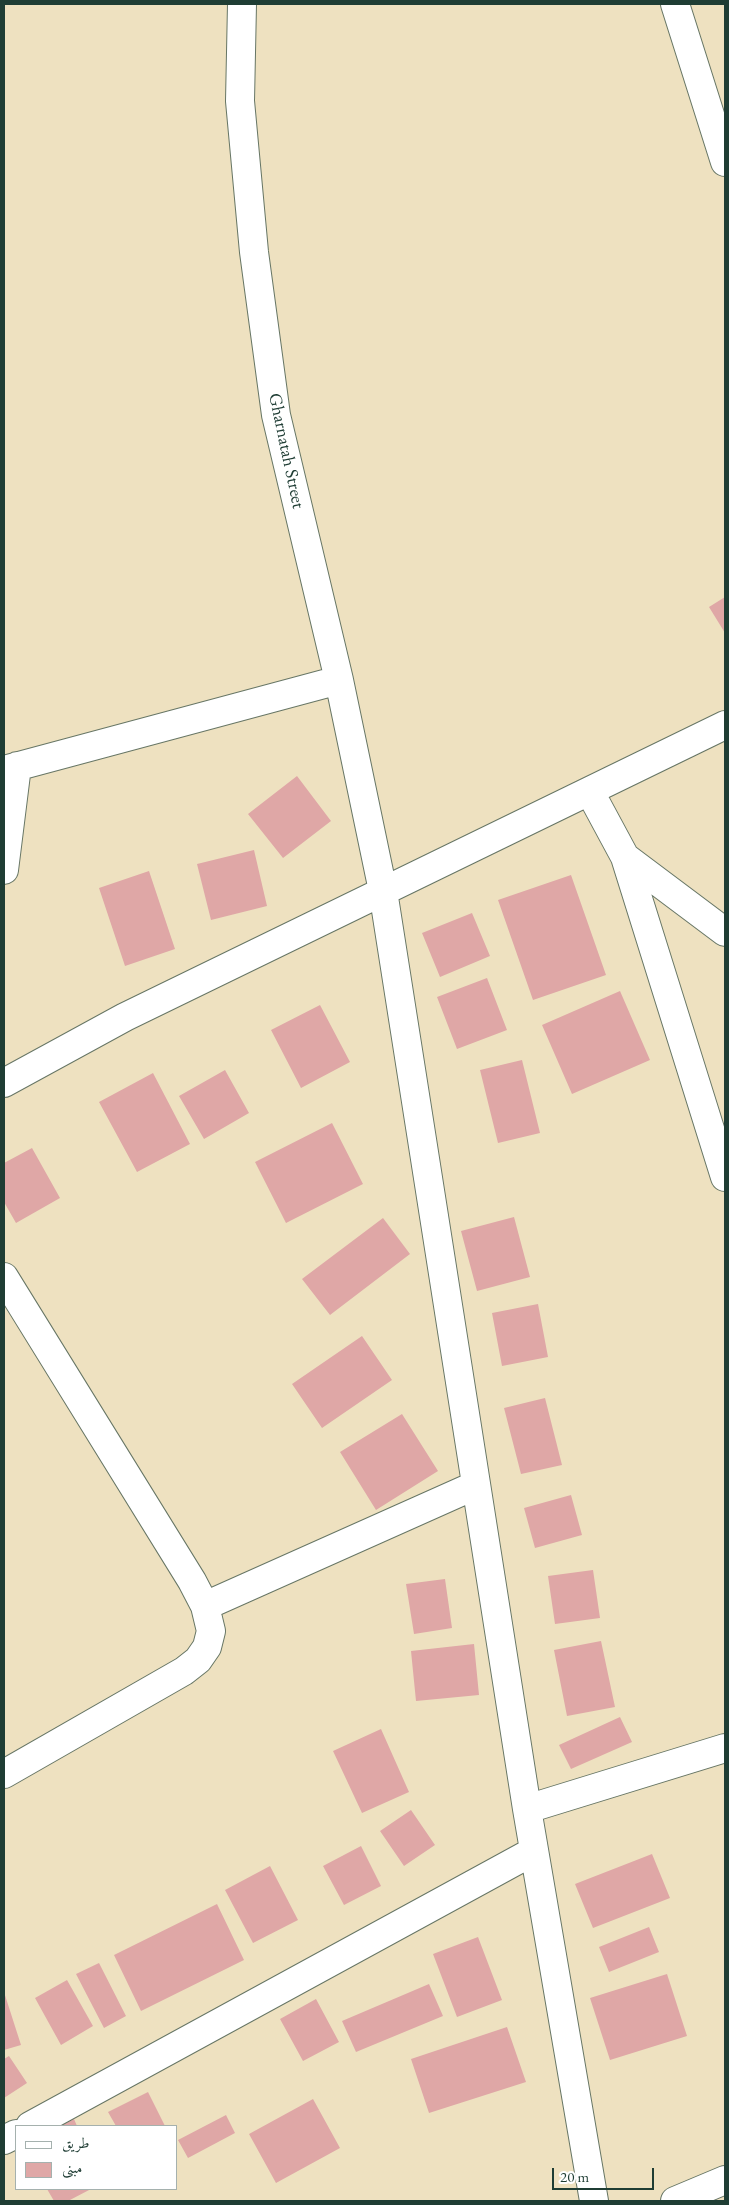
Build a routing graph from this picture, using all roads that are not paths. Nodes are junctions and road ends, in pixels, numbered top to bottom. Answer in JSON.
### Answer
{"nodes":[{"id":1,"x":242,"y":4,"type":"edge"},
{"id":2,"x":675,"y":4,"type":"edge"},
{"id":3,"x":725,"y":162,"type":"edge"},
{"id":4,"x":340,"y":680,"type":"junction"},
{"id":5,"x":725,"y":725,"type":"edge"},
{"id":6,"x":11,"y":768,"type":"edge"},
{"id":7,"x":590,"y":792,"type":"junction"},
{"id":8,"x":625,"y":857,"type":"junction"},
{"id":9,"x":4,"y":870,"type":"edge"},
{"id":10,"x":383,"y":891,"type":"junction"},
{"id":11,"x":725,"y":932,"type":"edge"},
{"id":12,"x":4,"y":1083,"type":"edge"},
{"id":13,"x":725,"y":1177,"type":"edge"},
{"id":14,"x":4,"y":1277,"type":"edge"},
{"id":15,"x":476,"y":1485,"type":"junction"},
{"id":16,"x":205,"y":1606,"type":"junction"},
{"id":17,"x":725,"y":1748,"type":"edge"},
{"id":18,"x":6,"y":1768,"type":"edge"},
{"id":19,"x":527,"y":1810,"type":"junction"},
{"id":20,"x":534,"y":1851,"type":"junction"},
{"id":21,"x":32,"y":2125,"type":"edge"},
{"id":22,"x":725,"y":2180,"type":"edge"},
{"id":23,"x":594,"y":2201,"type":"edge"},
{"id":24,"x":675,"y":2201,"type":"edge"}],
"edges":[{"from":1,"to":4,"type":"street","name":"Gharnatah Street"},
{"from":2,"to":3,"type":"street"},
{"from":4,"to":6,"type":"street"},
{"from":4,"to":10,"type":"street","name":"Gharnatah Street"},
{"from":5,"to":7,"type":"street"},
{"from":6,"to":9,"type":"street"},
{"from":7,"to":8,"type":"street"},
{"from":7,"to":10,"type":"street"},
{"from":8,"to":11,"type":"street"},
{"from":8,"to":13,"type":"street"},
{"from":10,"to":12,"type":"street"},
{"from":10,"to":15,"type":"street","name":"Gharnatah Street"},
{"from":14,"to":16,"type":"street"},
{"from":15,"to":16,"type":"street"},
{"from":15,"to":19,"type":"street","name":"Gharnatah Street"},
{"from":16,"to":18,"type":"street"},
{"from":17,"to":19,"type":"street"},
{"from":19,"to":20,"type":"street","name":"Gharnatah Street"},
{"from":20,"to":21,"type":"street"},
{"from":20,"to":23,"type":"street","name":"Gharnatah Street"},
{"from":22,"to":24,"type":"street"}]}
